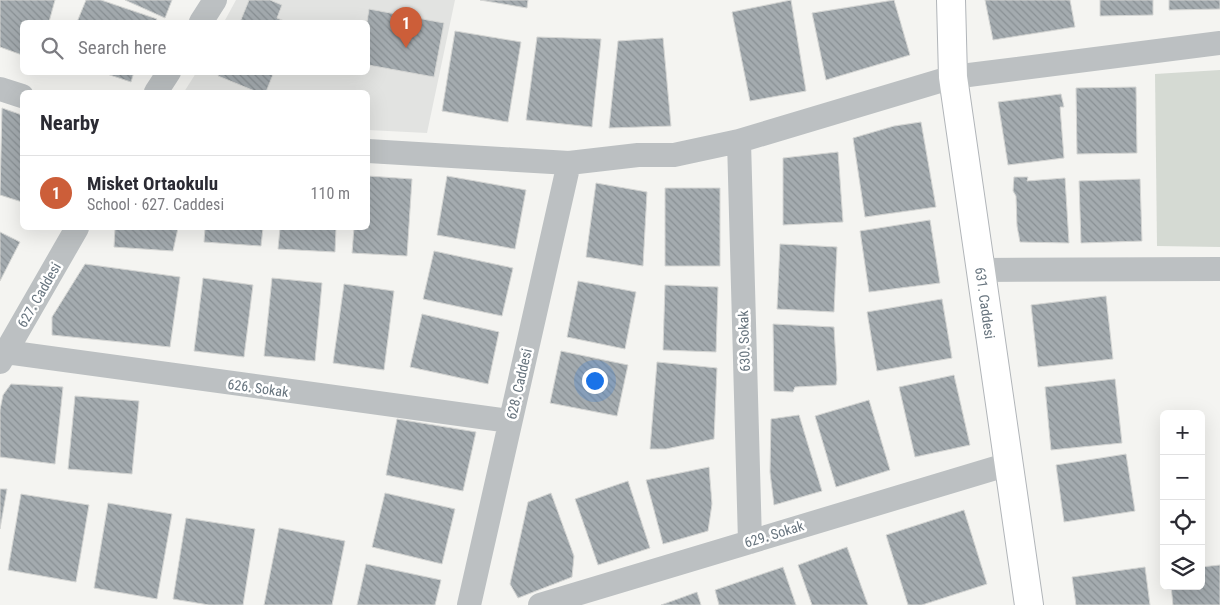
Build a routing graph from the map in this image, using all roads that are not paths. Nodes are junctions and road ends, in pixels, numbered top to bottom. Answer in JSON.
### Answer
{"nodes":[{"id":1,"x":215,"y":0,"type":"edge"},
{"id":2,"x":951,"y":0,"type":"edge"},
{"id":3,"x":202,"y":20,"type":"edge"},
{"id":4,"x":1220,"y":43,"type":"edge"},
{"id":5,"x":167,"y":75,"type":"edge"},
{"id":6,"x":953,"y":77,"type":"junction"},
{"id":7,"x":0,"y":90,"type":"edge"},
{"id":8,"x":157,"y":90,"type":"edge"},
{"id":9,"x":20,"y":95,"type":"edge"},
{"id":10,"x":739,"y":141,"type":"junction"},
{"id":11,"x":370,"y":151,"type":"edge"},
{"id":12,"x":569,"y":162,"type":"junction"},
{"id":13,"x":76,"y":230,"type":"edge"},
{"id":14,"x":1220,"y":269,"type":"edge"},
{"id":15,"x":980,"y":270,"type":"junction"},
{"id":16,"x":2,"y":356,"type":"edge"},
{"id":17,"x":510,"y":422,"type":"junction"},
{"id":18,"x":1009,"y":464,"type":"junction"},
{"id":19,"x":750,"y":542,"type":"junction"},
{"id":20,"x":469,"y":605,"type":"edge"},
{"id":21,"x":540,"y":605,"type":"edge"},
{"id":22,"x":1029,"y":605,"type":"edge"}],
"edges":[{"from":1,"to":3,"type":"street"},
{"from":2,"to":6,"type":"street","name":"631. Caddesi"},
{"from":4,"to":6,"type":"street"},
{"from":5,"to":8,"type":"street"},
{"from":6,"to":10,"type":"street"},
{"from":6,"to":15,"type":"street","name":"631. Caddesi"},
{"from":7,"to":9,"type":"street"},
{"from":10,"to":12,"type":"street"},
{"from":10,"to":19,"type":"street","name":"630. Sokak"},
{"from":11,"to":12,"type":"street"},
{"from":12,"to":17,"type":"street","name":"628. Caddesi"},
{"from":13,"to":16,"type":"street","name":"627. Caddesi"},
{"from":14,"to":15,"type":"street"},
{"from":15,"to":18,"type":"street","name":"631. Caddesi"},
{"from":16,"to":17,"type":"street","name":"626. Sokak"},
{"from":17,"to":20,"type":"street","name":"628. Caddesi"},
{"from":18,"to":19,"type":"street","name":"629. Sokak"},
{"from":18,"to":22,"type":"street","name":"631. Caddesi"},
{"from":19,"to":21,"type":"street","name":"629. Sokak"}]}
